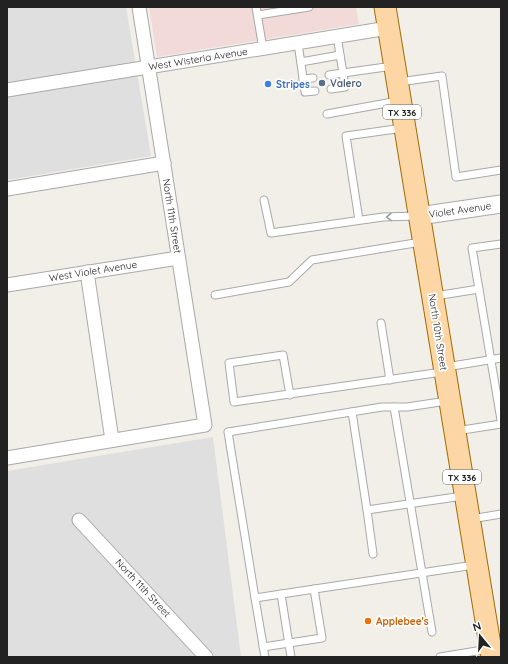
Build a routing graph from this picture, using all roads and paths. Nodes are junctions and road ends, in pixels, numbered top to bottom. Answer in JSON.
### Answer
{"nodes":[{"id":1,"x":139,"y":7,"type":"edge"},
{"id":2,"x":256,"y":7,"type":"edge"},
{"id":3,"x":309,"y":7,"type":"edge"},
{"id":4,"x":388,"y":12,"type":"edge"},
{"id":5,"x":258,"y":15,"type":"junction"},
{"id":6,"x":337,"y":36,"type":"junction"},
{"id":7,"x":298,"y":43,"type":"junction"},
{"id":8,"x":263,"y":48,"type":"junction"},
{"id":9,"x":340,"y":55,"type":"junction"},
{"id":10,"x":301,"y":62,"type":"junction"},
{"id":11,"x":149,"y":68,"type":"junction"},
{"id":12,"x":343,"y":73,"type":"junction"},
{"id":13,"x":329,"y":75,"type":"dead end"},
{"id":14,"x":313,"y":78,"type":"dead end"},
{"id":15,"x":303,"y":79,"type":"junction"},
{"id":16,"x":397,"y":83,"type":"junction"},
{"id":17,"x":332,"y":89,"type":"dead end"},
{"id":18,"x":7,"y":90,"type":"edge"},
{"id":19,"x":315,"y":91,"type":"dead end"},
{"id":20,"x":327,"y":114,"type":"dead end"},
{"id":21,"x":404,"y":127,"type":"junction"},
{"id":22,"x":164,"y":163,"type":"junction"},
{"id":23,"x":501,"y":170,"type":"edge"},
{"id":24,"x":7,"y":189,"type":"edge"},
{"id":25,"x":264,"y":200,"type":"dead end"},
{"id":26,"x":501,"y":204,"type":"edge"},
{"id":27,"x":419,"y":216,"type":"junction"},
{"id":28,"x":359,"y":220,"type":"junction"},
{"id":29,"x":423,"y":242,"type":"junction"},
{"id":30,"x":501,"y":244,"type":"edge"},
{"id":31,"x":178,"y":258,"type":"junction"},
{"id":32,"x":87,"y":272,"type":"junction"},
{"id":33,"x":7,"y":285,"type":"edge"},
{"id":34,"x":479,"y":289,"type":"junction"},
{"id":35,"x":215,"y":295,"type":"dead end"},
{"id":36,"x":432,"y":297,"type":"junction"},
{"id":37,"x":380,"y":323,"type":"dead end"},
{"id":38,"x":501,"y":358,"type":"edge"},
{"id":39,"x":491,"y":360,"type":"junction"},
{"id":40,"x":444,"y":370,"type":"junction"},
{"id":41,"x":390,"y":380,"type":"junction"},
{"id":42,"x":290,"y":394,"type":"junction"},
{"id":43,"x":449,"y":400,"type":"junction"},
{"id":44,"x":394,"y":407,"type":"junction"},
{"id":45,"x":352,"y":412,"type":"junction"},
{"id":46,"x":501,"y":420,"type":"edge"},
{"id":47,"x":501,"y":424,"type":"edge"},
{"id":48,"x":454,"y":431,"type":"junction"},
{"id":49,"x":112,"y":440,"type":"junction"},
{"id":50,"x":7,"y":458,"type":"edge"},
{"id":51,"x":465,"y":496,"type":"junction"},
{"id":52,"x":410,"y":504,"type":"junction"},
{"id":53,"x":367,"y":510,"type":"junction"},
{"id":54,"x":501,"y":514,"type":"edge"},
{"id":55,"x":469,"y":519,"type":"junction"},
{"id":56,"x":79,"y":520,"type":"dead end"},
{"id":57,"x":373,"y":554,"type":"dead end"},
{"id":58,"x":476,"y":564,"type":"junction"},
{"id":59,"x":422,"y":573,"type":"junction"},
{"id":60,"x":314,"y":589,"type":"junction"},
{"id":61,"x":281,"y":594,"type":"junction"},
{"id":62,"x":255,"y":598,"type":"junction"},
{"id":63,"x":432,"y":632,"type":"dead end"},
{"id":64,"x":289,"y":643,"type":"junction"},
{"id":65,"x":263,"y":647,"type":"junction"},
{"id":66,"x":492,"y":651,"type":"edge"},
{"id":67,"x":206,"y":657,"type":"edge"},
{"id":68,"x":265,"y":657,"type":"edge"},
{"id":69,"x":291,"y":657,"type":"edge"},
{"id":70,"x":440,"y":657,"type":"edge"}],
"edges":[{"from":1,"to":11,"type":"street","name":"North 11th Street"},
{"from":2,"to":5,"type":"lane"},
{"from":3,"to":5,"type":"lane"},
{"from":4,"to":6,"type":"street","name":"West Wisteria Avenue"},
{"from":4,"to":16,"type":"main road","name":"North 10th Street","number":"TX 336"},
{"from":5,"to":8,"type":"lane"},
{"from":6,"to":7,"type":"street","name":"West Wisteria Avenue"},
{"from":6,"to":9,"type":"lane"},
{"from":7,"to":8,"type":"street","name":"West Wisteria Avenue"},
{"from":7,"to":10,"type":"lane"},
{"from":8,"to":11,"type":"street","name":"West Wisteria Avenue"},
{"from":9,"to":10,"type":"lane"},
{"from":9,"to":12,"type":"lane"},
{"from":10,"to":15,"type":"lane"},
{"from":11,"to":18,"type":"street","name":"West Wisteria Avenue"},
{"from":11,"to":22,"type":"street","name":"North 11th Street"},
{"from":12,"to":13,"type":"lane"},
{"from":12,"to":16,"type":"lane"},
{"from":12,"to":17,"type":"lane"},
{"from":14,"to":15,"type":"lane"},
{"from":15,"to":19,"type":"lane"},
{"from":16,"to":20,"type":"lane"},
{"from":16,"to":21,"type":"main road","name":"North 10th Street","number":"TX 336"},
{"from":16,"to":23,"type":"lane"},
{"from":21,"to":27,"type":"main road","name":"North 10th Street","number":"TX 336"},
{"from":21,"to":28,"type":"lane"},
{"from":22,"to":24,"type":"street"},
{"from":22,"to":31,"type":"street","name":"North 11th Street"},
{"from":25,"to":28,"type":"lane"},
{"from":26,"to":27,"type":"street","name":"Violet Avenue"},
{"from":27,"to":28,"type":"lane","one_way":true},
{"from":27,"to":29,"type":"main road","name":"North 10th Street","number":"TX 336"},
{"from":29,"to":35,"type":"lane"},
{"from":29,"to":36,"type":"main road","name":"North 10th Street","number":"TX 336"},
{"from":30,"to":34,"type":"lane"},
{"from":31,"to":32,"type":"street","name":"West Violet Avenue"},
{"from":31,"to":49,"type":"street","name":"North 11th Street"},
{"from":32,"to":33,"type":"street","name":"West Violet Avenue"},
{"from":32,"to":49,"type":"street"},
{"from":34,"to":36,"type":"lane"},
{"from":34,"to":39,"type":"lane"},
{"from":36,"to":40,"type":"main road","name":"North 10th Street","number":"TX 336"},
{"from":37,"to":41,"type":"lane"},
{"from":38,"to":39,"type":"lane"},
{"from":39,"to":40,"type":"lane"},
{"from":39,"to":46,"type":"lane"},
{"from":40,"to":41,"type":"lane"},
{"from":40,"to":43,"type":"main road","name":"North 10th Street","number":"TX 336"},
{"from":41,"to":42,"type":"lane"},
{"from":42,"to":42,"type":"lane"},
{"from":43,"to":44,"type":"lane"},
{"from":43,"to":48,"type":"main road","name":"North 10th Street","number":"TX 336"},
{"from":44,"to":45,"type":"lane"},
{"from":44,"to":52,"type":"lane"},
{"from":45,"to":53,"type":"lane"},
{"from":45,"to":62,"type":"lane"},
{"from":47,"to":48,"type":"lane"},
{"from":48,"to":51,"type":"main road","name":"North 10th Street","number":"TX 336"},
{"from":49,"to":50,"type":"street"},
{"from":51,"to":52,"type":"lane"},
{"from":51,"to":55,"type":"main road","name":"North 10th Street","number":"TX 336"},
{"from":52,"to":53,"type":"lane"},
{"from":52,"to":59,"type":"lane"},
{"from":53,"to":57,"type":"lane"},
{"from":54,"to":55,"type":"lane"},
{"from":55,"to":58,"type":"main road","name":"North 10th Street","number":"TX 336"},
{"from":56,"to":67,"type":"street","name":"North 11th Street"},
{"from":58,"to":59,"type":"lane"},
{"from":58,"to":66,"type":"main road","name":"North 10th Street","number":"TX 336"},
{"from":59,"to":60,"type":"lane"},
{"from":59,"to":63,"type":"lane"},
{"from":60,"to":61,"type":"lane"},
{"from":60,"to":64,"type":"lane"},
{"from":61,"to":62,"type":"lane"},
{"from":61,"to":64,"type":"lane"},
{"from":62,"to":65,"type":"lane"},
{"from":64,"to":65,"type":"lane"},
{"from":64,"to":69,"type":"lane"},
{"from":65,"to":68,"type":"lane"},
{"from":66,"to":70,"type":"lane"}]}
